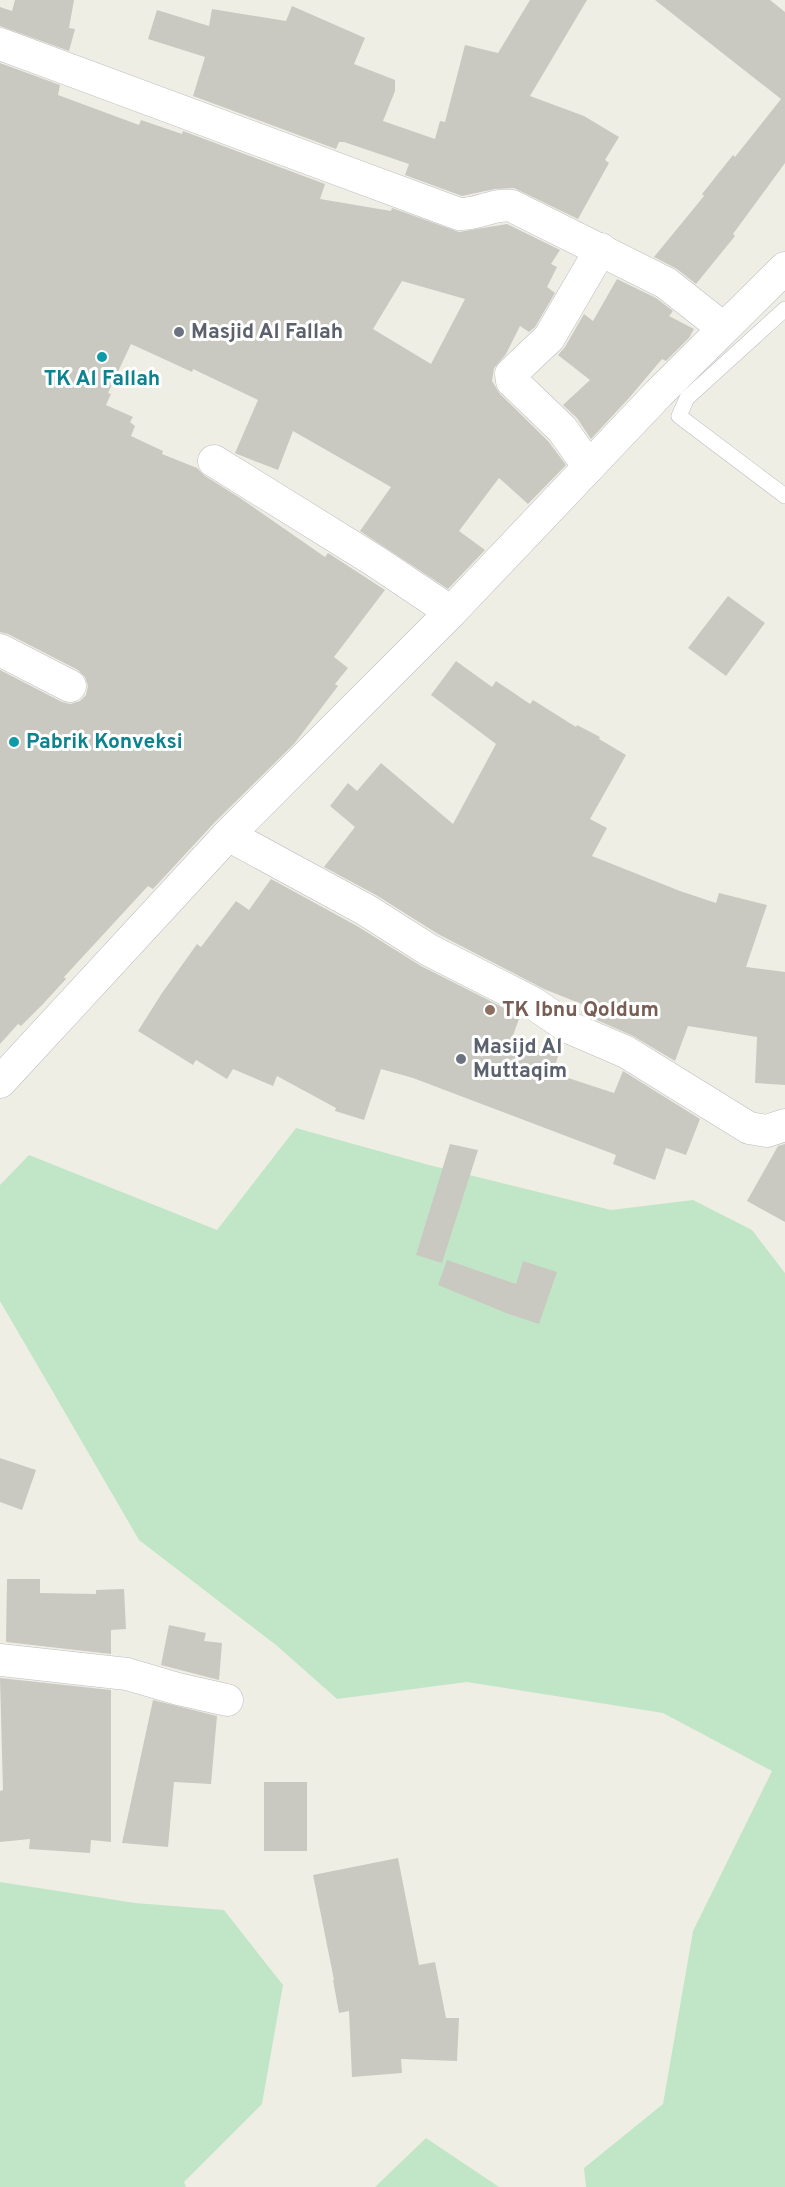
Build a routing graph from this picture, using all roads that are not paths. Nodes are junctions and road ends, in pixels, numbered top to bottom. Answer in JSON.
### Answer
{"nodes":[{"id":1,"x":0,"y":44,"type":"edge"},
{"id":2,"x":600,"y":249,"type":"junction"},
{"id":3,"x":785,"y":268,"type":"edge"},
{"id":4,"x":785,"y":309,"type":"edge"},
{"id":5,"x":723,"y":328,"type":"junction"},
{"id":6,"x":214,"y":460,"type":"dead end"},
{"id":7,"x":589,"y":467,"type":"junction"},
{"id":8,"x":785,"y":496,"type":"edge"},
{"id":9,"x":451,"y":612,"type":"junction"},
{"id":10,"x":0,"y":650,"type":"edge"},
{"id":11,"x":70,"y":686,"type":"dead end"},
{"id":12,"x":228,"y":835,"type":"junction"},
{"id":13,"x":0,"y":1082,"type":"edge"},
{"id":14,"x":779,"y":1133,"type":"edge"},
{"id":15,"x":0,"y":1660,"type":"edge"},
{"id":16,"x":227,"y":1701,"type":"dead end"}],
"edges":[{"from":1,"to":2,"type":"street"},
{"from":2,"to":5,"type":"street"},
{"from":2,"to":7,"type":"street"},
{"from":3,"to":5,"type":"street"},
{"from":4,"to":8,"type":"lane"},
{"from":5,"to":7,"type":"street"},
{"from":6,"to":9,"type":"street"},
{"from":7,"to":9,"type":"street"},
{"from":9,"to":12,"type":"street"},
{"from":10,"to":11,"type":"street"},
{"from":12,"to":13,"type":"street"},
{"from":12,"to":14,"type":"street"},
{"from":15,"to":16,"type":"street"}]}
